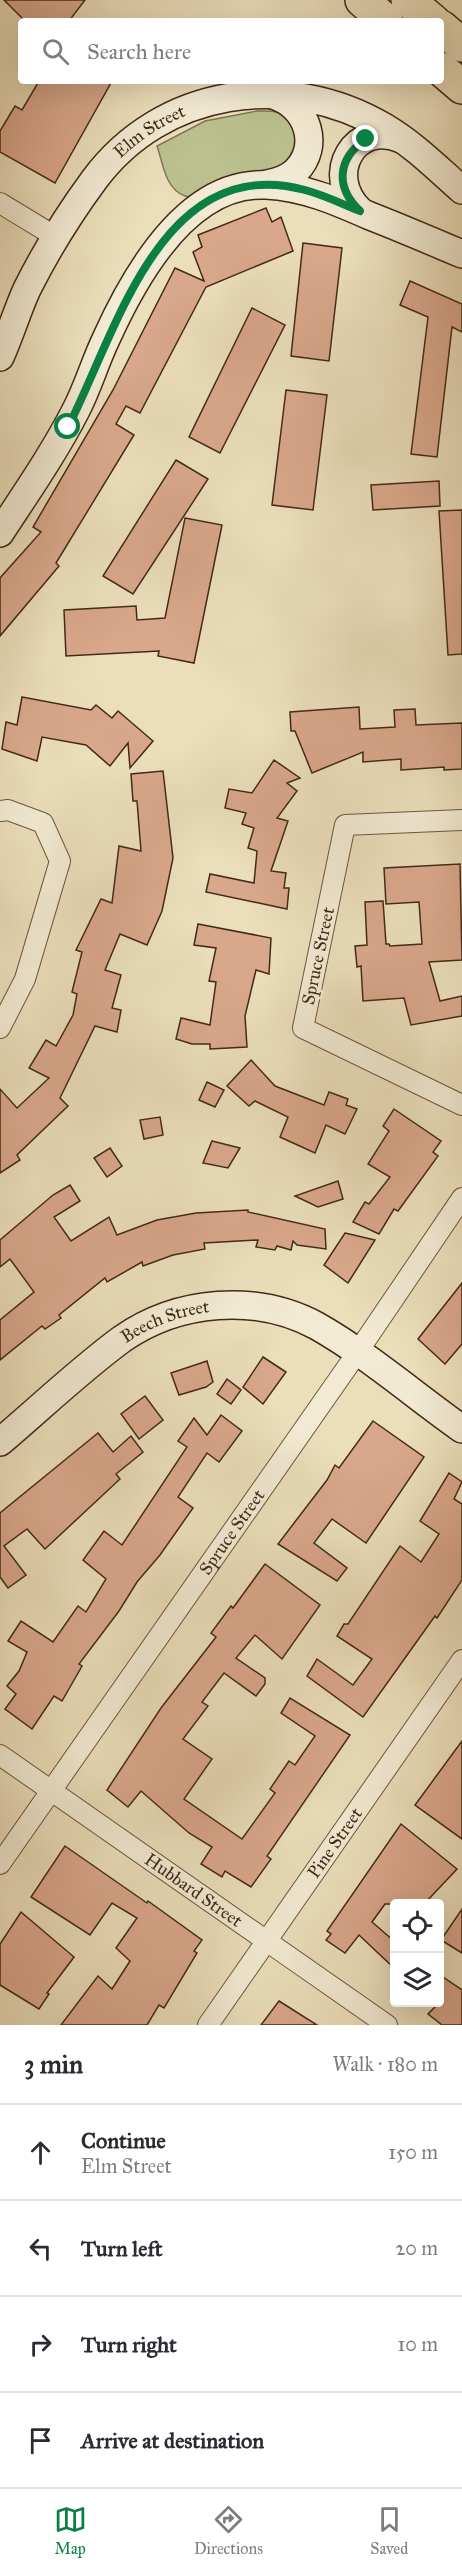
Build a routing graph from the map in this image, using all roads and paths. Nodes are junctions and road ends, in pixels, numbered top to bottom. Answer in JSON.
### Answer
{"nodes":[{"id":1,"x":362,"y":0,"type":"edge"},
{"id":2,"x":408,"y":0,"type":"edge"},
{"id":3,"x":383,"y":18,"type":"edge"},
{"id":4,"x":429,"y":18,"type":"edge"},
{"id":5,"x":444,"y":30,"type":"edge"},
{"id":6,"x":462,"y":45,"type":"edge"},
{"id":7,"x":444,"y":72,"type":"edge"},
{"id":8,"x":462,"y":87,"type":"edge"},
{"id":9,"x":268,"y":93,"type":"junction"},
{"id":10,"x":408,"y":142,"type":"junction"},
{"id":11,"x":266,"y":185,"type":"junction"},
{"id":12,"x":462,"y":189,"type":"edge"},
{"id":13,"x":0,"y":203,"type":"edge"},
{"id":14,"x":360,"y":211,"type":"junction"},
{"id":15,"x":56,"y":237,"type":"junction"},
{"id":16,"x":462,"y":254,"type":"edge"},
{"id":17,"x":0,"y":357,"type":"edge"},
{"id":18,"x":2,"y":524,"type":"edge"},
{"id":19,"x":0,"y":811,"type":"edge"},
{"id":20,"x":462,"y":820,"type":"edge"},
{"id":21,"x":0,"y":1028,"type":"edge"},
{"id":22,"x":462,"y":1105,"type":"edge"},
{"id":23,"x":462,"y":1198,"type":"edge"},
{"id":24,"x":357,"y":1353,"type":"junction"},
{"id":25,"x":462,"y":1429,"type":"edge"},
{"id":26,"x":0,"y":1442,"type":"edge"},
{"id":27,"x":462,"y":1660,"type":"edge"},
{"id":28,"x":0,"y":1755,"type":"edge"},
{"id":29,"x":51,"y":1791,"type":"junction"},
{"id":30,"x":0,"y":1864,"type":"edge"},
{"id":31,"x":266,"y":1941,"type":"junction"},
{"id":32,"x":208,"y":2025,"type":"edge"},
{"id":33,"x":387,"y":2025,"type":"edge"}],
"edges":[{"from":1,"to":3,"type":"highway"},
{"from":2,"to":4,"type":"highway"},
{"from":5,"to":6,"type":"highway"},
{"from":7,"to":8,"type":"highway"},
{"from":9,"to":10,"type":"street","name":"Elm Street"},
{"from":9,"to":11,"type":"street"},
{"from":9,"to":15,"type":"street","name":"Elm Street"},
{"from":10,"to":12,"type":"street","name":"Elm Street"},
{"from":10,"to":14,"type":"street"},
{"from":11,"to":14,"type":"street"},
{"from":11,"to":18,"type":"street"},
{"from":13,"to":15,"type":"street"},
{"from":14,"to":16,"type":"street"},
{"from":15,"to":17,"type":"street","name":"Elm Street"},
{"from":19,"to":21,"type":"street"},
{"from":20,"to":22,"type":"street","name":"Spruce Street"},
{"from":23,"to":24,"type":"street","name":"Spruce Street"},
{"from":24,"to":25,"type":"street","name":"Beech Street"},
{"from":24,"to":26,"type":"street","name":"Beech Street"},
{"from":24,"to":29,"type":"street","name":"Spruce Street"},
{"from":27,"to":31,"type":"street","name":"Pine Street"},
{"from":28,"to":29,"type":"street","name":"Hubbard Street"},
{"from":29,"to":30,"type":"street","name":"Spruce Street"},
{"from":29,"to":31,"type":"street","name":"Hubbard Street"},
{"from":31,"to":32,"type":"street","name":"Pine Street"},
{"from":31,"to":33,"type":"street","name":"Hubbard Street"}]}
